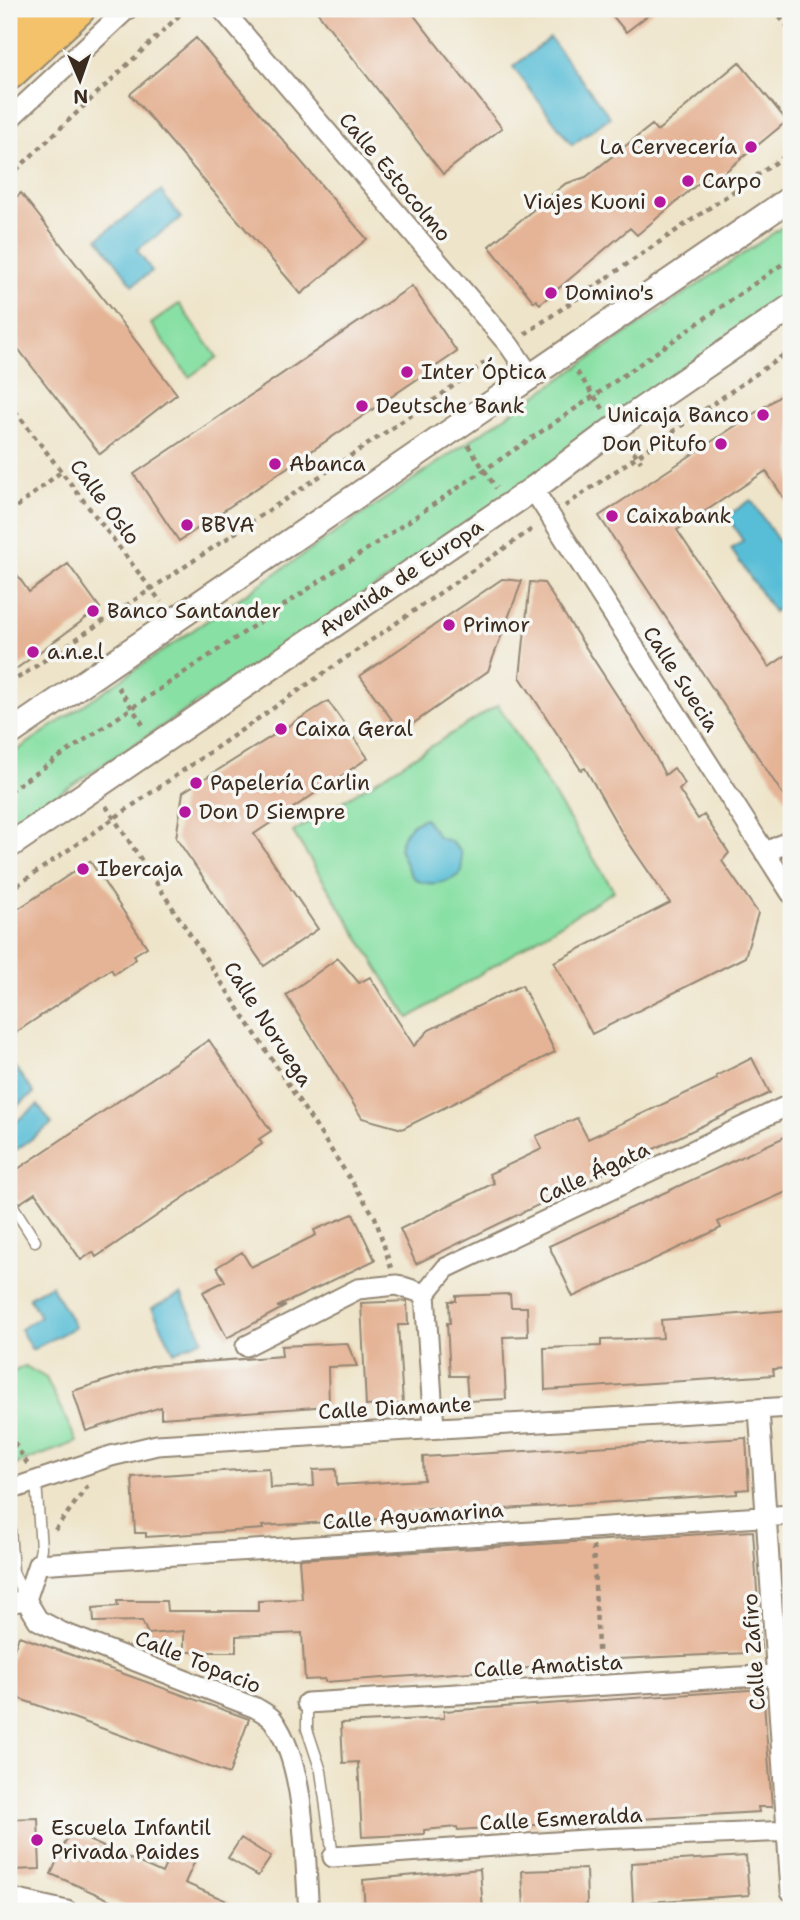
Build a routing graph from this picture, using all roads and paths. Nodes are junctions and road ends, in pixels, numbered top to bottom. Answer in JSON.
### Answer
{"nodes":[{"id":1,"x":31,"y":9,"type":"edge"},
{"id":2,"x":78,"y":9,"type":"edge"},
{"id":3,"x":127,"y":9,"type":"edge"},
{"id":4,"x":186,"y":9,"type":"edge"},
{"id":5,"x":222,"y":9,"type":"edge"},
{"id":6,"x":773,"y":9,"type":"edge"},
{"id":7,"x":9,"y":32,"type":"edge"},
{"id":8,"x":791,"y":32,"type":"edge"},
{"id":9,"x":9,"y":73,"type":"edge"},
{"id":10,"x":9,"y":119,"type":"edge"},
{"id":11,"x":791,"y":152,"type":"edge"},
{"id":12,"x":9,"y":177,"type":"edge"},
{"id":13,"x":791,"y":198,"type":"edge"},
{"id":14,"x":791,"y":258,"type":"edge"},
{"id":15,"x":791,"y":307,"type":"edge"},
{"id":16,"x":543,"y":324,"type":"junction"},
{"id":17,"x":509,"y":345,"type":"junction"},
{"id":18,"x":791,"y":350,"type":"edge"},
{"id":19,"x":564,"y":354,"type":"junction"},
{"id":20,"x":531,"y":377,"type":"junction"},
{"id":21,"x":594,"y":396,"type":"junction"},
{"id":22,"x":437,"y":398,"type":"junction"},
{"id":23,"x":9,"y":403,"type":"edge"},
{"id":24,"x":617,"y":427,"type":"junction"},
{"id":25,"x":456,"y":428,"type":"junction"},
{"id":26,"x":637,"y":456,"type":"junction"},
{"id":27,"x":641,"y":463,"type":"dead end"},
{"id":28,"x":484,"y":469,"type":"junction"},
{"id":29,"x":62,"y":471,"type":"junction"},
{"id":30,"x":533,"y":489,"type":"junction"},
{"id":31,"x":508,"y":506,"type":"junction"},
{"id":32,"x":9,"y":513,"type":"edge"},
{"id":33,"x":550,"y":517,"type":"junction"},
{"id":34,"x":151,"y":589,"type":"junction"},
{"id":35,"x":175,"y":620,"type":"junction"},
{"id":36,"x":105,"y":668,"type":"junction"},
{"id":37,"x":9,"y":684,"type":"edge"},
{"id":38,"x":132,"y":708,"type":"junction"},
{"id":39,"x":9,"y":734,"type":"edge"},
{"id":40,"x":156,"y":745,"type":"junction"},
{"id":41,"x":94,"y":788,"type":"junction"},
{"id":42,"x":9,"y":791,"type":"edge"},
{"id":43,"x":114,"y":818,"type":"junction"},
{"id":44,"x":791,"y":840,"type":"edge"},
{"id":45,"x":9,"y":846,"type":"edge"},
{"id":46,"x":765,"y":853,"type":"junction"},
{"id":47,"x":9,"y":891,"type":"edge"},
{"id":48,"x":791,"y":893,"type":"edge"},
{"id":49,"x":791,"y":1104,"type":"edge"},
{"id":50,"x":9,"y":1200,"type":"edge"},
{"id":51,"x":35,"y":1241,"type":"dead end"},
{"id":52,"x":397,"y":1285,"type":"junction"},
{"id":53,"x":425,"y":1294,"type":"junction"},
{"id":54,"x":246,"y":1346,"type":"dead end"},
{"id":55,"x":791,"y":1407,"type":"edge"},
{"id":56,"x":759,"y":1409,"type":"junction"},
{"id":57,"x":434,"y":1428,"type":"junction"},
{"id":58,"x":9,"y":1434,"type":"edge"},
{"id":59,"x":111,"y":1455,"type":"junction"},
{"id":60,"x":36,"y":1482,"type":"junction"},
{"id":61,"x":9,"y":1490,"type":"edge"},
{"id":62,"x":9,"y":1514,"type":"edge"},
{"id":63,"x":791,"y":1515,"type":"edge"},
{"id":64,"x":767,"y":1517,"type":"junction"},
{"id":65,"x":592,"y":1528,"type":"junction"},
{"id":66,"x":39,"y":1556,"type":"junction"},
{"id":67,"x":18,"y":1601,"type":"edge"},
{"id":68,"x":785,"y":1675,"type":"edge"},
{"id":69,"x":600,"y":1686,"type":"junction"},
{"id":70,"x":307,"y":1703,"type":"joint"},
{"id":71,"x":789,"y":1831,"type":"edge"},
{"id":72,"x":333,"y":1857,"type":"joint"},
{"id":73,"x":791,"y":1891,"type":"edge"},
{"id":74,"x":9,"y":1898,"type":"edge"},
{"id":75,"x":67,"y":1911,"type":"edge"},
{"id":76,"x":309,"y":1911,"type":"edge"}],
"edges":[{"from":1,"to":7,"type":"highway"},
{"from":2,"to":9,"type":"highway"},
{"from":3,"to":10,"type":"street"},
{"from":4,"to":12,"type":"path"},
{"from":5,"to":17,"type":"street","name":"Calle Estocolmo"},
{"from":6,"to":8,"type":"path"},
{"from":11,"to":16,"type":"path"},
{"from":13,"to":19,"type":"street"},
{"from":14,"to":21,"type":"path"},
{"from":15,"to":24,"type":"street","name":"Avenida de Europa"},
{"from":16,"to":17,"type":"path"},
{"from":16,"to":19,"type":"path"},
{"from":17,"to":20,"type":"street","name":"Calle Estocolmo"},
{"from":17,"to":22,"type":"path"},
{"from":18,"to":26,"type":"path"},
{"from":19,"to":20,"type":"street"},
{"from":19,"to":21,"type":"path"},
{"from":20,"to":25,"type":"street"},
{"from":21,"to":24,"type":"path"},
{"from":21,"to":28,"type":"path"},
{"from":22,"to":25,"type":"path"},
{"from":22,"to":34,"type":"path"},
{"from":23,"to":29,"type":"path","name":"Calle Oslo"},
{"from":24,"to":26,"type":"path"},
{"from":24,"to":30,"type":"street","name":"Avenida de Europa"},
{"from":25,"to":28,"type":"path"},
{"from":25,"to":35,"type":"street"},
{"from":26,"to":27,"type":"path"},
{"from":26,"to":33,"type":"path"},
{"from":28,"to":31,"type":"path"},
{"from":28,"to":38,"type":"path"},
{"from":29,"to":32,"type":"path"},
{"from":29,"to":34,"type":"path","name":"Calle Oslo"},
{"from":30,"to":31,"type":"street","name":"Avenida de Europa"},
{"from":30,"to":33,"type":"street","name":"Calle Suecia"},
{"from":31,"to":40,"type":"street","name":"Avenida de Europa"},
{"from":33,"to":43,"type":"path"},
{"from":33,"to":46,"type":"street","name":"Calle Suecia"},
{"from":34,"to":35,"type":"path","name":"Calle Oslo"},
{"from":34,"to":37,"type":"path"},
{"from":35,"to":36,"type":"street"},
{"from":36,"to":38,"type":"path"},
{"from":36,"to":39,"type":"street"},
{"from":38,"to":40,"type":"path"},
{"from":38,"to":42,"type":"path"},
{"from":40,"to":41,"type":"street","name":"Avenida de Europa"},
{"from":41,"to":43,"type":"path","name":"Calle Noruega"},
{"from":41,"to":45,"type":"street","name":"Avenida de Europa"},
{"from":43,"to":47,"type":"path"},
{"from":43,"to":52,"type":"path","name":"Calle Noruega"},
{"from":44,"to":46,"type":"street"},
{"from":46,"to":48,"type":"street","name":"Calle Suecia"},
{"from":49,"to":53,"type":"street","name":"Calle Ágata"},
{"from":50,"to":51,"type":"lane"},
{"from":52,"to":53,"type":"street"},
{"from":52,"to":54,"type":"street"},
{"from":53,"to":57,"type":"street"},
{"from":55,"to":56,"type":"street","name":"Calle Diamante"},
{"from":56,"to":57,"type":"street","name":"Calle Diamante"},
{"from":56,"to":64,"type":"street","name":"Calle Zafiro"},
{"from":57,"to":59,"type":"street","name":"Calle Diamante"},
{"from":58,"to":60,"type":"path"},
{"from":59,"to":60,"type":"street","name":"Calle Diamante"},
{"from":59,"to":66,"type":"path"},
{"from":60,"to":61,"type":"street","name":"Calle Diamante"},
{"from":60,"to":66,"type":"lane"},
{"from":62,"to":67,"type":"lane"},
{"from":63,"to":64,"type":"street","name":"Calle Aguamarina"},
{"from":64,"to":65,"type":"street","name":"Calle Aguamarina"},
{"from":64,"to":68,"type":"street","name":"Calle Zafiro"},
{"from":65,"to":66,"type":"street","name":"Calle Aguamarina"},
{"from":65,"to":69,"type":"path"},
{"from":66,"to":67,"type":"street"},
{"from":67,"to":76,"type":"street","name":"Calle Topacio"},
{"from":68,"to":69,"type":"street","name":"Calle Amatista"},
{"from":68,"to":71,"type":"street","name":"Calle Zafiro"},
{"from":69,"to":70,"type":"street","name":"Calle Amatista"},
{"from":70,"to":72,"type":"lane"},
{"from":71,"to":72,"type":"street","name":"Calle Esmeralda"},
{"from":71,"to":73,"type":"street","name":"Calle Zafiro"},
{"from":74,"to":75,"type":"street"}]}
